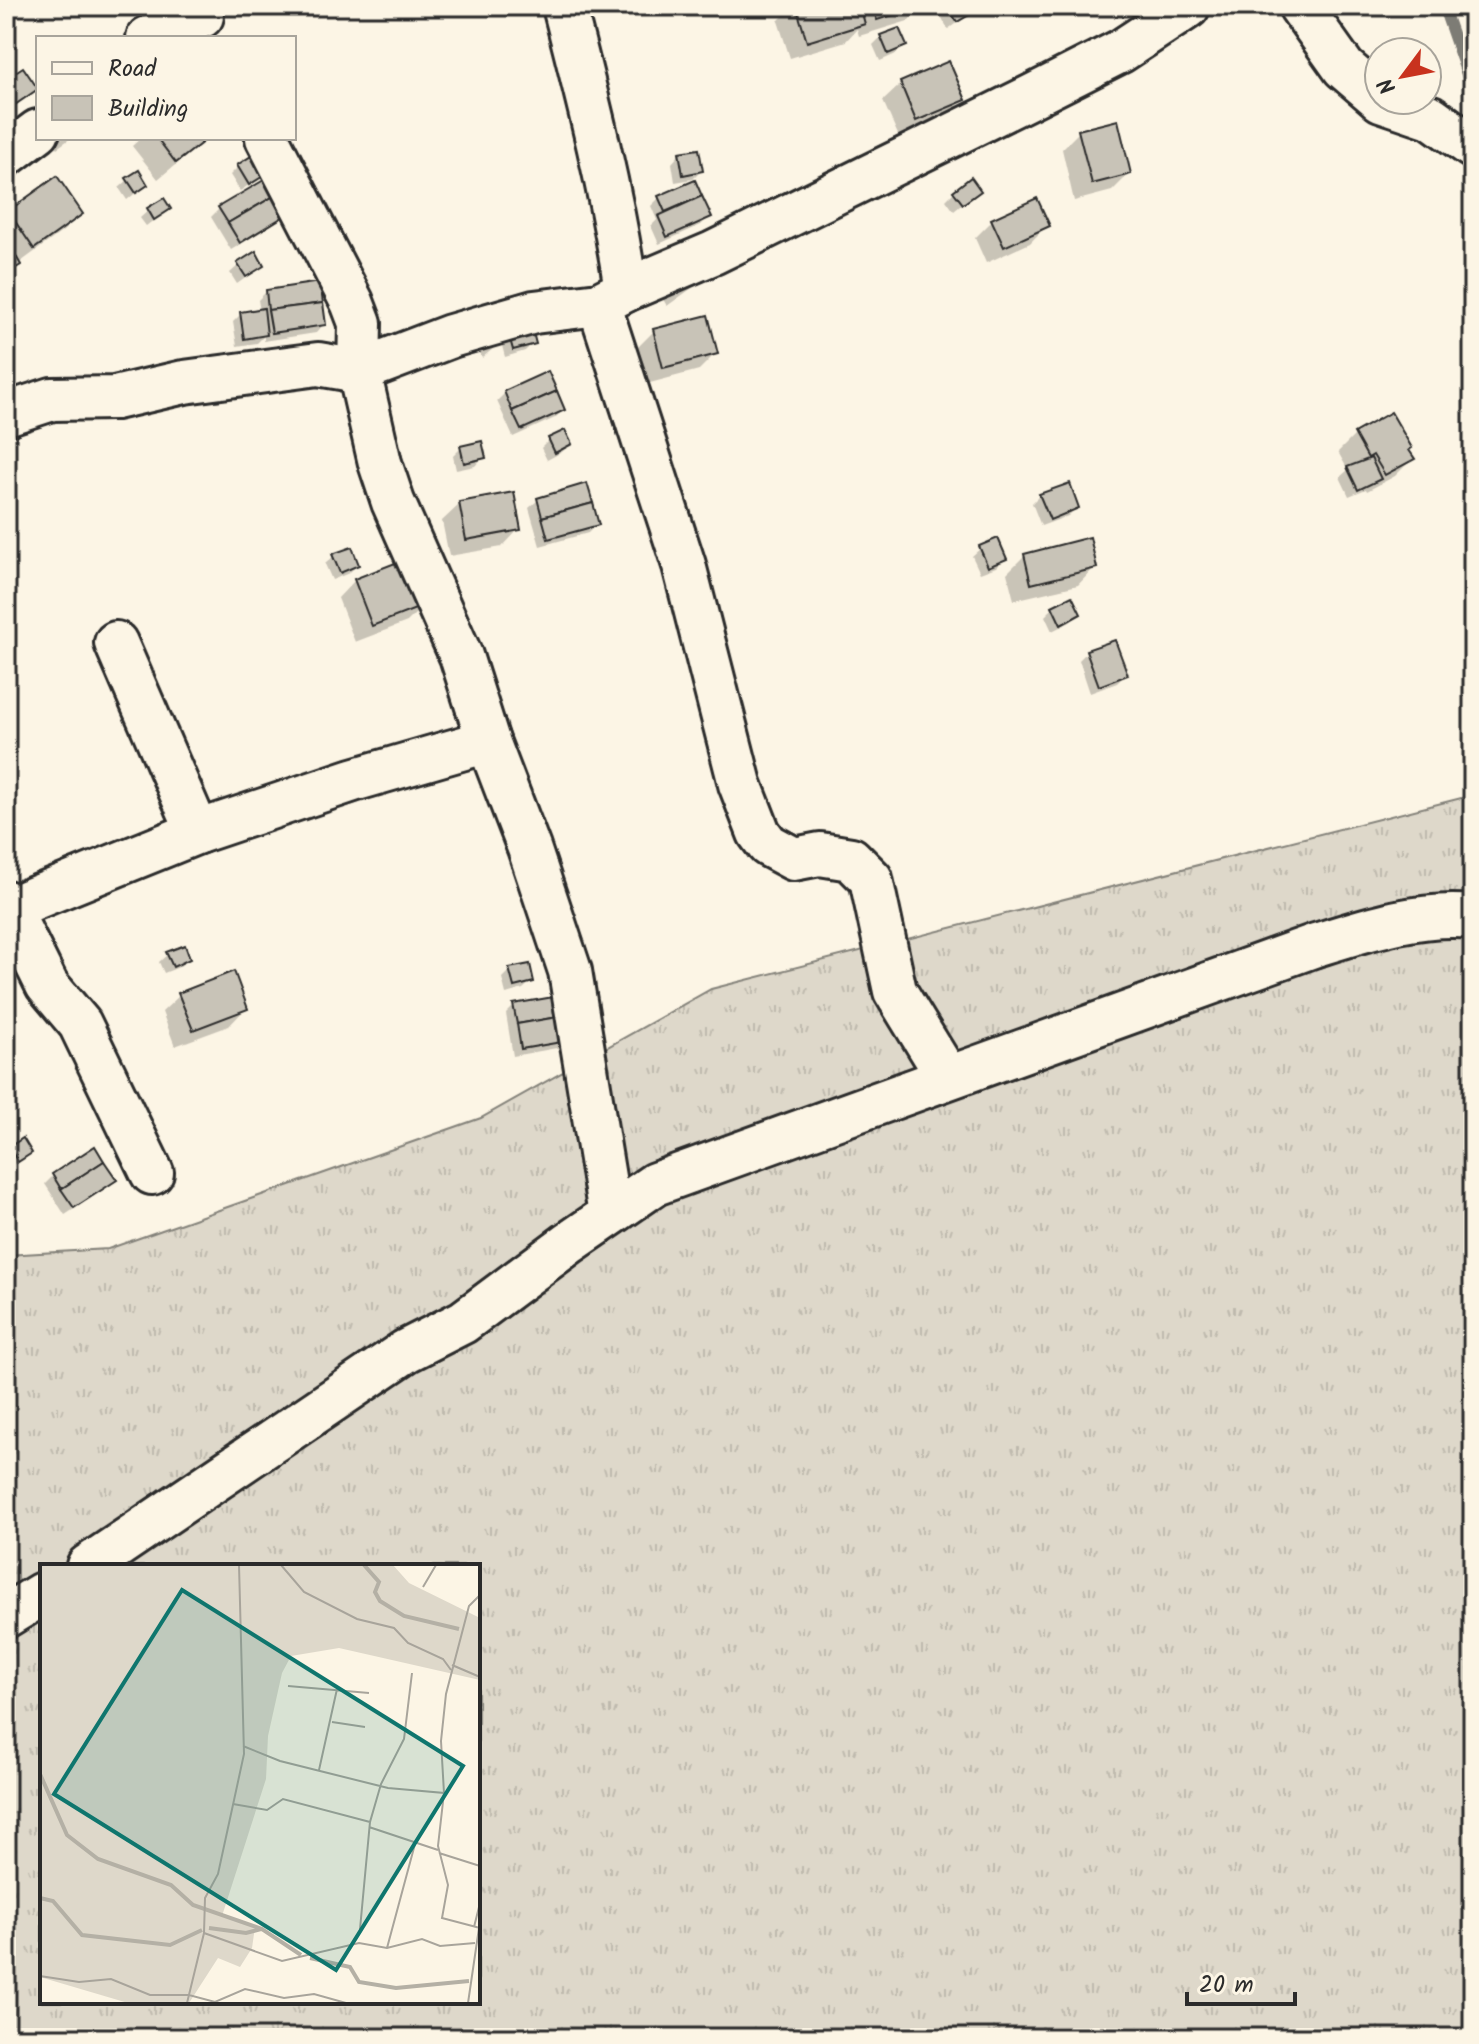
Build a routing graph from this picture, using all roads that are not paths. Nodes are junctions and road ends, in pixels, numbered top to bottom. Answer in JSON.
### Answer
{"nodes":[{"id":1,"x":564,"y":6,"type":"edge"},
{"id":2,"x":1300,"y":6,"type":"edge"},
{"id":3,"x":1188,"y":7,"type":"edge"},
{"id":4,"x":208,"y":20,"type":"edge"},
{"id":5,"x":155,"y":36,"type":"edge"},
{"id":6,"x":1363,"y":84,"type":"edge"},
{"id":7,"x":1428,"y":116,"type":"edge"},
{"id":8,"x":36,"y":132,"type":"edge"},
{"id":9,"x":268,"y":140,"type":"edge"},
{"id":10,"x":1473,"y":147,"type":"edge"},
{"id":11,"x":6,"y":155,"type":"edge"},
{"id":12,"x":613,"y":297,"type":"junction"},
{"id":13,"x":359,"y":371,"type":"junction"},
{"id":14,"x":6,"y":414,"type":"edge"},
{"id":15,"x":116,"y":643,"type":"dead end"},
{"id":16,"x":488,"y":741,"type":"junction"},
{"id":17,"x":198,"y":832,"type":"junction"},
{"id":18,"x":8,"y":905,"type":"edge"},
{"id":19,"x":1473,"y":917,"type":"edge"},
{"id":20,"x":947,"y":1076,"type":"junction"},
{"id":21,"x":152,"y":1173,"type":"dead end"},
{"id":22,"x":610,"y":1214,"type":"junction"},
{"id":23,"x":91,"y":1564,"type":"edge"},
{"id":24,"x":40,"y":1595,"type":"edge"},
{"id":25,"x":6,"y":1616,"type":"edge"}],
"edges":[{"from":1,"to":12,"type":"street"},
{"from":2,"to":6,"type":"street"},
{"from":3,"to":12,"type":"street"},
{"from":4,"to":5,"type":"street"},
{"from":7,"to":10,"type":"street"},
{"from":8,"to":11,"type":"street"},
{"from":9,"to":13,"type":"street"},
{"from":12,"to":13,"type":"street"},
{"from":12,"to":20,"type":"street"},
{"from":13,"to":14,"type":"street"},
{"from":13,"to":16,"type":"street"},
{"from":15,"to":17,"type":"street"},
{"from":16,"to":17,"type":"street"},
{"from":16,"to":22,"type":"street"},
{"from":17,"to":18,"type":"street"},
{"from":18,"to":21,"type":"street"},
{"from":19,"to":20,"type":"street"},
{"from":20,"to":22,"type":"street"},
{"from":22,"to":23,"type":"street"},
{"from":24,"to":25,"type":"street"}]}
